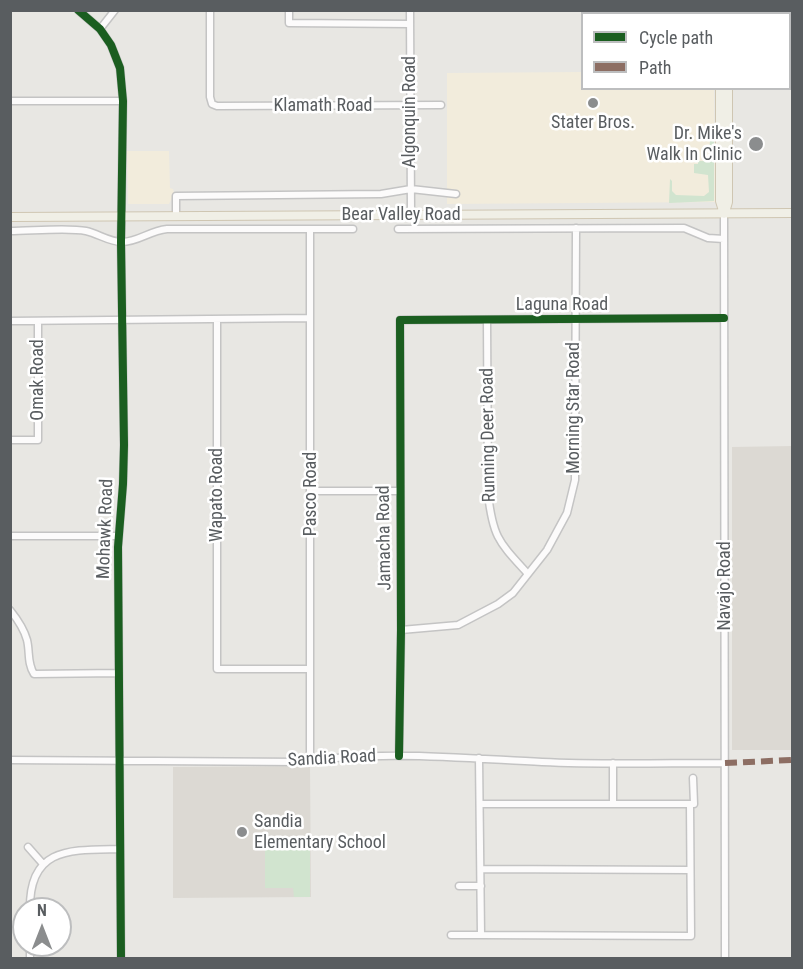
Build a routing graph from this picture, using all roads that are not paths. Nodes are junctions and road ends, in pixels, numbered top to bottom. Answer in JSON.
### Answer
{"nodes":[{"id":1,"x":78,"y":10,"type":"edge"},
{"id":2,"x":115,"y":10,"type":"edge"},
{"id":3,"x":210,"y":10,"type":"edge"},
{"id":4,"x":289,"y":10,"type":"edge"},
{"id":5,"x":410,"y":10,"type":"edge"},
{"id":6,"x":410,"y":24,"type":"junction"},
{"id":7,"x":100,"y":29,"type":"junction"},
{"id":8,"x":720,"y":90,"type":"edge"},
{"id":9,"x":728,"y":90,"type":"edge"},
{"id":10,"x":10,"y":101,"type":"edge"},
{"id":11,"x":123,"y":101,"type":"junction"},
{"id":12,"x":410,"y":105,"type":"junction"},
{"id":13,"x":441,"y":105,"type":"dead end"},
{"id":14,"x":411,"y":189,"type":"junction"},
{"id":15,"x":456,"y":194,"type":"dead end"},
{"id":16,"x":792,"y":213,"type":"edge"},
{"id":17,"x":411,"y":214,"type":"junction"},
{"id":18,"x":724,"y":214,"type":"junction"},
{"id":19,"x":176,"y":215,"type":"junction"},
{"id":20,"x":122,"y":216,"type":"junction"},
{"id":21,"x":10,"y":217,"type":"edge"},
{"id":22,"x":354,"y":228,"type":"dead end"},
{"id":23,"x":576,"y":228,"type":"junction"},
{"id":24,"x":310,"y":229,"type":"junction"},
{"id":25,"x":398,"y":229,"type":"dead end"},
{"id":26,"x":10,"y":231,"type":"edge"},
{"id":27,"x":724,"y":239,"type":"junction"},
{"id":28,"x":121,"y":242,"type":"junction"},
{"id":29,"x":310,"y":318,"type":"junction"},
{"id":30,"x":724,"y":318,"type":"junction"},
{"id":31,"x":122,"y":320,"type":"junction"},
{"id":32,"x":217,"y":320,"type":"junction"},
{"id":33,"x":400,"y":320,"type":"joint"},
{"id":34,"x":487,"y":320,"type":"junction"},
{"id":35,"x":574,"y":320,"type":"junction"},
{"id":36,"x":10,"y":321,"type":"edge"},
{"id":37,"x":38,"y":321,"type":"junction"},
{"id":38,"x":10,"y":440,"type":"edge"},
{"id":39,"x":311,"y":491,"type":"junction"},
{"id":40,"x":400,"y":491,"type":"junction"},
{"id":41,"x":118,"y":536,"type":"junction"},
{"id":42,"x":10,"y":537,"type":"edge"},
{"id":43,"x":528,"y":574,"type":"junction"},
{"id":44,"x":10,"y":610,"type":"edge"},
{"id":45,"x":401,"y":630,"type":"junction"},
{"id":46,"x":310,"y":669,"type":"junction"},
{"id":47,"x":119,"y":673,"type":"junction"},
{"id":48,"x":399,"y":756,"type":"junction"},
{"id":49,"x":479,"y":758,"type":"junction"},
{"id":50,"x":310,"y":759,"type":"junction"},
{"id":51,"x":10,"y":760,"type":"edge"},
{"id":52,"x":120,"y":760,"type":"junction"},
{"id":53,"x":613,"y":763,"type":"junction"},
{"id":54,"x":725,"y":763,"type":"junction"},
{"id":55,"x":693,"y":778,"type":"dead end"},
{"id":56,"x":480,"y":804,"type":"junction"},
{"id":57,"x":613,"y":804,"type":"junction"},
{"id":58,"x":690,"y":804,"type":"junction"},
{"id":59,"x":28,"y":847,"type":"dead end"},
{"id":60,"x":120,"y":849,"type":"junction"},
{"id":61,"x":43,"y":864,"type":"junction"},
{"id":62,"x":481,"y":869,"type":"junction"},
{"id":63,"x":690,"y":870,"type":"junction"},
{"id":64,"x":459,"y":886,"type":"dead end"},
{"id":65,"x":481,"y":886,"type":"junction"},
{"id":66,"x":30,"y":897,"type":"edge"},
{"id":67,"x":451,"y":935,"type":"dead end"},
{"id":68,"x":481,"y":935,"type":"junction"},
{"id":69,"x":121,"y":958,"type":"edge"},
{"id":70,"x":725,"y":958,"type":"edge"}],
"edges":[{"from":1,"to":7,"type":"street","name":"Mohawk Road"},
{"from":2,"to":7,"type":"street"},
{"from":3,"to":12,"type":"street","name":"Klamath Road"},
{"from":4,"to":6,"type":"street"},
{"from":5,"to":6,"type":"street","name":"Algonquin Road"},
{"from":6,"to":12,"type":"street","name":"Algonquin Road"},
{"from":7,"to":11,"type":"street","name":"Mohawk Road"},
{"from":8,"to":18,"type":"main road","name":"Navajo Road"},
{"from":9,"to":18,"type":"main road","name":"Navajo Road"},
{"from":10,"to":11,"type":"street"},
{"from":11,"to":20,"type":"street","name":"Mohawk Road"},
{"from":12,"to":13,"type":"street","name":"Klamath Road"},
{"from":12,"to":14,"type":"street","name":"Algonquin Road"},
{"from":14,"to":15,"type":"street"},
{"from":14,"to":17,"type":"street","name":"Algonquin Road"},
{"from":14,"to":19,"type":"street"},
{"from":16,"to":18,"type":"main road","name":"Bear Valley Road"},
{"from":17,"to":18,"type":"main road","name":"Bear Valley Road"},
{"from":17,"to":19,"type":"main road","name":"Bear Valley Road"},
{"from":18,"to":27,"type":"street","name":"Navajo Road"},
{"from":19,"to":20,"type":"main road","name":"Bear Valley Road"},
{"from":20,"to":21,"type":"main road","name":"Bear Valley Road"},
{"from":20,"to":28,"type":"street","name":"Mohawk Road"},
{"from":22,"to":24,"type":"street"},
{"from":23,"to":25,"type":"street"},
{"from":23,"to":27,"type":"street"},
{"from":23,"to":35,"type":"street","name":"Morning Star Road"},
{"from":24,"to":28,"type":"street"},
{"from":24,"to":29,"type":"street","name":"Pasco Road"},
{"from":26,"to":28,"type":"street"},
{"from":27,"to":30,"type":"street","name":"Navajo Road"},
{"from":28,"to":31,"type":"street","name":"Mohawk Road"},
{"from":29,"to":32,"type":"street"},
{"from":29,"to":39,"type":"street","name":"Pasco Road"},
{"from":30,"to":35,"type":"street","name":"Laguna Road"},
{"from":30,"to":54,"type":"street","name":"Navajo Road"},
{"from":31,"to":32,"type":"street"},
{"from":31,"to":37,"type":"street"},
{"from":31,"to":41,"type":"street","name":"Mohawk Road"},
{"from":32,"to":46,"type":"street","name":"Wapato Road"},
{"from":33,"to":34,"type":"street","name":"Laguna Road"},
{"from":33,"to":40,"type":"street","name":"Jamacha Road"},
{"from":34,"to":35,"type":"street","name":"Laguna Road"},
{"from":34,"to":43,"type":"street","name":"Running Deer Road"},
{"from":35,"to":43,"type":"street","name":"Morning Star Road"},
{"from":36,"to":37,"type":"street"},
{"from":37,"to":38,"type":"street","name":"Omak Road"},
{"from":39,"to":40,"type":"street"},
{"from":39,"to":46,"type":"street","name":"Pasco Road"},
{"from":40,"to":45,"type":"street","name":"Jamacha Road"},
{"from":41,"to":42,"type":"street"},
{"from":41,"to":47,"type":"street","name":"Mohawk Road"},
{"from":43,"to":45,"type":"street","name":"Morning Star Road"},
{"from":44,"to":47,"type":"street"},
{"from":45,"to":48,"type":"street","name":"Jamacha Road"},
{"from":46,"to":50,"type":"street","name":"Pasco Road"},
{"from":47,"to":52,"type":"street","name":"Mohawk Road"},
{"from":48,"to":49,"type":"street","name":"Sandia Road"},
{"from":48,"to":50,"type":"street","name":"Sandia Road"},
{"from":49,"to":53,"type":"street","name":"Sandia Road"},
{"from":49,"to":56,"type":"street"},
{"from":50,"to":52,"type":"street","name":"Sandia Road"},
{"from":51,"to":52,"type":"street","name":"Sandia Road"},
{"from":52,"to":60,"type":"street","name":"Mohawk Road"},
{"from":53,"to":54,"type":"street","name":"Sandia Road"},
{"from":53,"to":57,"type":"street"},
{"from":54,"to":70,"type":"street","name":"Navajo Road"},
{"from":55,"to":58,"type":"street"},
{"from":56,"to":57,"type":"street"},
{"from":56,"to":62,"type":"street"},
{"from":57,"to":58,"type":"street"},
{"from":58,"to":63,"type":"street"},
{"from":59,"to":61,"type":"street"},
{"from":60,"to":61,"type":"street"},
{"from":60,"to":69,"type":"street","name":"Mohawk Road"},
{"from":61,"to":66,"type":"street"},
{"from":62,"to":63,"type":"street"},
{"from":62,"to":65,"type":"street"},
{"from":63,"to":68,"type":"street"},
{"from":64,"to":65,"type":"street"},
{"from":65,"to":68,"type":"street"},
{"from":67,"to":68,"type":"street"}]}
